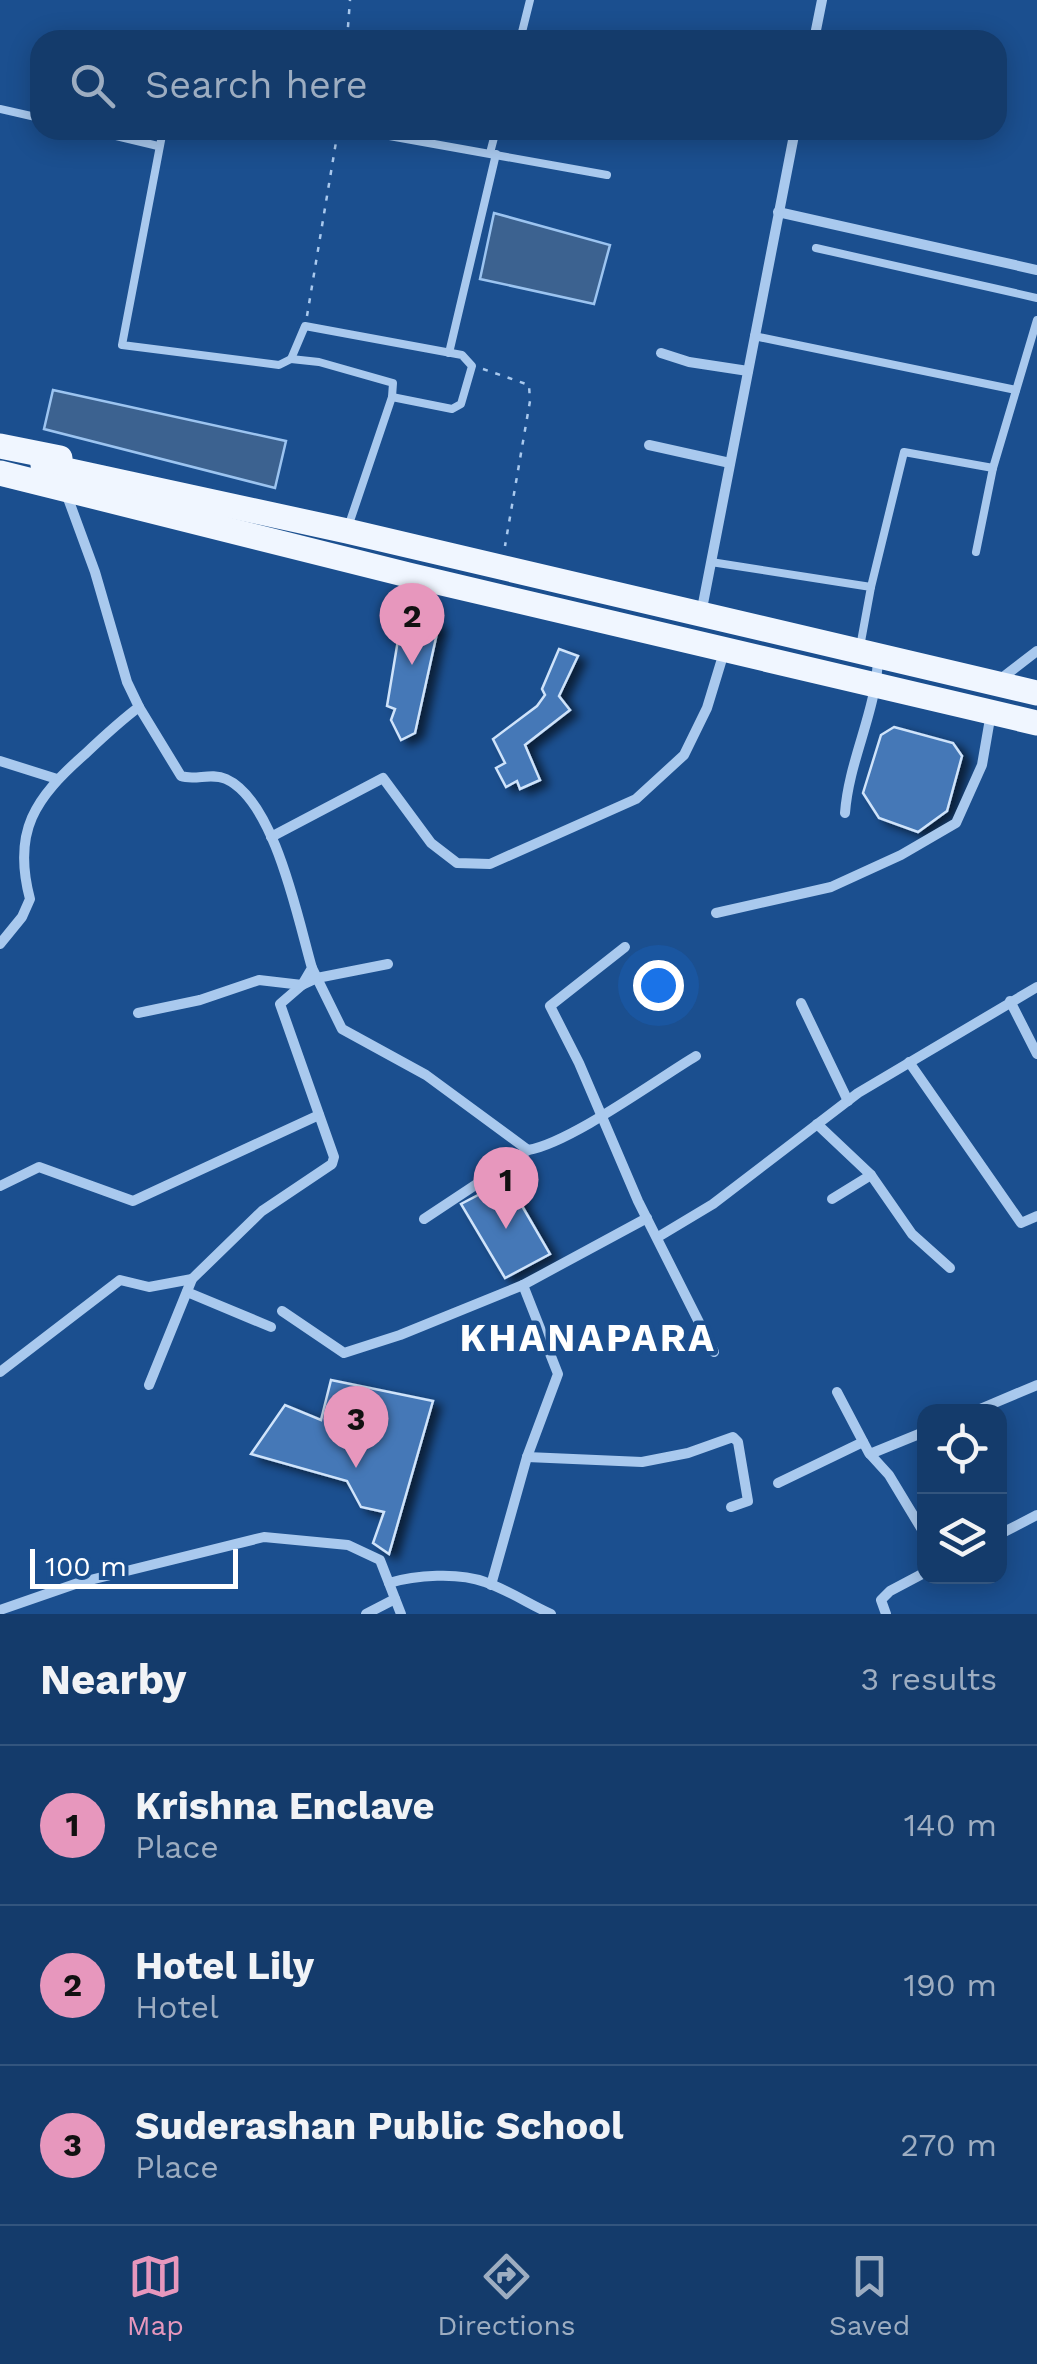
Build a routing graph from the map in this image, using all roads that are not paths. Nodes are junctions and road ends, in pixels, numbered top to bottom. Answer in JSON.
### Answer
{"nodes":[{"id":1,"x":530,"y":0,"type":"edge"},
{"id":2,"x":822,"y":0,"type":"edge"},
{"id":3,"x":522,"y":30,"type":"edge"},
{"id":4,"x":816,"y":30,"type":"edge"},
{"id":5,"x":0,"y":109,"type":"edge"},
{"id":6,"x":30,"y":116,"type":"edge"},
{"id":7,"x":133,"y":140,"type":"edge"},
{"id":8,"x":160,"y":140,"type":"edge"},
{"id":9,"x":416,"y":140,"type":"edge"},
{"id":10,"x":495,"y":140,"type":"edge"},
{"id":11,"x":793,"y":140,"type":"edge"},
{"id":12,"x":158,"y":146,"type":"junction"},
{"id":13,"x":493,"y":153,"type":"junction"},
{"id":14,"x":606,"y":175,"type":"dead end"},
{"id":15,"x":778,"y":212,"type":"junction"},
{"id":16,"x":816,"y":248,"type":"dead end"},
{"id":17,"x":1037,"y":270,"type":"edge"},
{"id":18,"x":1037,"y":298,"type":"edge"},
{"id":19,"x":1037,"y":320,"type":"edge"},
{"id":20,"x":754,"y":336,"type":"junction"},
{"id":21,"x":449,"y":353,"type":"junction"},
{"id":22,"x":661,"y":353,"type":"dead end"},
{"id":23,"x":291,"y":359,"type":"junction"},
{"id":24,"x":748,"y":371,"type":"junction"},
{"id":25,"x":1016,"y":390,"type":"junction"},
{"id":26,"x":392,"y":397,"type":"junction"},
{"id":27,"x":649,"y":445,"type":"dead end"},
{"id":28,"x":730,"y":464,"type":"junction"},
{"id":29,"x":4,"y":465,"type":"edge"},
{"id":30,"x":993,"y":468,"type":"junction"},
{"id":31,"x":66,"y":479,"type":"junction"},
{"id":32,"x":347,"y":532,"type":"junction"},
{"id":33,"x":976,"y":552,"type":"dead end"},
{"id":34,"x":711,"y":562,"type":"junction"},
{"id":35,"x":871,"y":587,"type":"junction"},
{"id":36,"x":701,"y":614,"type":"junction"},
{"id":37,"x":725,"y":649,"type":"junction"},
{"id":38,"x":1037,"y":651,"type":"edge"},
{"id":39,"x":869,"y":654,"type":"junction"},
{"id":40,"x":995,"y":684,"type":"junction"},
{"id":41,"x":878,"y":685,"type":"junction"},
{"id":42,"x":1037,"y":693,"type":"edge"},
{"id":43,"x":140,"y":708,"type":"junction"},
{"id":44,"x":991,"y":712,"type":"junction"},
{"id":45,"x":1037,"y":723,"type":"edge"},
{"id":46,"x":0,"y":761,"type":"edge"},
{"id":47,"x":57,"y":779,"type":"junction"},
{"id":48,"x":845,"y":813,"type":"dead end"},
{"id":49,"x":271,"y":838,"type":"junction"},
{"id":50,"x":716,"y":912,"type":"dead end"},
{"id":51,"x":0,"y":944,"type":"edge"},
{"id":52,"x":625,"y":947,"type":"dead end"},
{"id":53,"x":388,"y":964,"type":"dead end"},
{"id":54,"x":314,"y":973,"type":"junction"},
{"id":55,"x":302,"y":985,"type":"junction"},
{"id":56,"x":1037,"y":987,"type":"edge"},
{"id":57,"x":1010,"y":1001,"type":"junction"},
{"id":58,"x":801,"y":1003,"type":"dead end"},
{"id":59,"x":138,"y":1013,"type":"dead end"},
{"id":60,"x":1037,"y":1054,"type":"edge"},
{"id":61,"x":696,"y":1056,"type":"dead end"},
{"id":62,"x":909,"y":1062,"type":"junction"},
{"id":63,"x":848,"y":1101,"type":"junction"},
{"id":64,"x":601,"y":1114,"type":"junction"},
{"id":65,"x":319,"y":1115,"type":"junction"},
{"id":66,"x":817,"y":1124,"type":"junction"},
{"id":67,"x":528,"y":1150,"type":"junction"},
{"id":68,"x":871,"y":1175,"type":"junction"},
{"id":69,"x":0,"y":1186,"type":"edge"},
{"id":70,"x":832,"y":1199,"type":"dead end"},
{"id":71,"x":1037,"y":1216,"type":"edge"},
{"id":72,"x":647,"y":1218,"type":"junction"},
{"id":73,"x":424,"y":1219,"type":"dead end"},
{"id":74,"x":658,"y":1237,"type":"junction"},
{"id":75,"x":950,"y":1268,"type":"dead end"},
{"id":76,"x":192,"y":1279,"type":"junction"},
{"id":77,"x":524,"y":1285,"type":"junction"},
{"id":78,"x":186,"y":1292,"type":"junction"},
{"id":79,"x":282,"y":1311,"type":"dead end"},
{"id":80,"x":270,"y":1327,"type":"dead end"},
{"id":81,"x":714,"y":1352,"type":"dead end"},
{"id":82,"x":0,"y":1372,"type":"edge"},
{"id":83,"x":149,"y":1385,"type":"dead end"},
{"id":84,"x":1037,"y":1385,"type":"edge"},
{"id":85,"x":837,"y":1392,"type":"dead end"},
{"id":86,"x":992,"y":1404,"type":"edge"},
{"id":87,"x":917,"y":1435,"type":"edge"},
{"id":88,"x":864,"y":1442,"type":"junction"},
{"id":89,"x":870,"y":1454,"type":"junction"},
{"id":90,"x":527,"y":1457,"type":"junction"},
{"id":91,"x":778,"y":1483,"type":"dead end"},
{"id":92,"x":731,"y":1507,"type":"dead end"},
{"id":93,"x":1037,"y":1514,"type":"edge"},
{"id":94,"x":917,"y":1521,"type":"edge"},
{"id":95,"x":1007,"y":1530,"type":"edge"},
{"id":96,"x":917,"y":1577,"type":"edge"},
{"id":97,"x":389,"y":1583,"type":"junction"},
{"id":98,"x":491,"y":1585,"type":"junction"},
{"id":99,"x":396,"y":1599,"type":"junction"},
{"id":100,"x":0,"y":1610,"type":"edge"},
{"id":101,"x":366,"y":1614,"type":"edge"},
{"id":102,"x":402,"y":1614,"type":"edge"},
{"id":103,"x":551,"y":1614,"type":"edge"},
{"id":104,"x":886,"y":1614,"type":"edge"}],
"edges":[{"from":1,"to":3,"type":"lane"},
{"from":2,"to":4,"type":"street"},
{"from":5,"to":6,"type":"lane"},
{"from":7,"to":12,"type":"lane"},
{"from":8,"to":12,"type":"lane"},
{"from":9,"to":13,"type":"lane"},
{"from":10,"to":13,"type":"lane"},
{"from":11,"to":15,"type":"street"},
{"from":12,"to":23,"type":"lane"},
{"from":13,"to":14,"type":"lane"},
{"from":13,"to":21,"type":"lane"},
{"from":15,"to":17,"type":"street"},
{"from":15,"to":20,"type":"street"},
{"from":16,"to":18,"type":"lane"},
{"from":19,"to":25,"type":"lane"},
{"from":20,"to":24,"type":"street"},
{"from":20,"to":25,"type":"lane"},
{"from":21,"to":23,"type":"lane"},
{"from":21,"to":26,"type":"lane"},
{"from":22,"to":24,"type":"street"},
{"from":23,"to":26,"type":"lane"},
{"from":24,"to":28,"type":"street"},
{"from":25,"to":30,"type":"lane"},
{"from":26,"to":32,"type":"lane"},
{"from":27,"to":28,"type":"street"},
{"from":28,"to":34,"type":"street"},
{"from":29,"to":31,"type":"main road"},
{"from":29,"to":31,"type":"main road"},
{"from":30,"to":33,"type":"lane"},
{"from":30,"to":35,"type":"lane"},
{"from":31,"to":32,"type":"main road"},
{"from":31,"to":37,"type":"main road"},
{"from":31,"to":43,"type":"street"},
{"from":32,"to":36,"type":"main road"},
{"from":34,"to":35,"type":"lane"},
{"from":34,"to":36,"type":"street"},
{"from":35,"to":39,"type":"lane"},
{"from":36,"to":39,"type":"main road"},
{"from":37,"to":41,"type":"main road"},
{"from":37,"to":49,"type":"street"},
{"from":38,"to":40,"type":"street"},
{"from":39,"to":40,"type":"main road"},
{"from":39,"to":41,"type":"street"},
{"from":40,"to":42,"type":"main road"},
{"from":41,"to":44,"type":"main road"},
{"from":41,"to":48,"type":"street"},
{"from":43,"to":47,"type":"street"},
{"from":43,"to":49,"type":"street"},
{"from":44,"to":45,"type":"main road"},
{"from":44,"to":50,"type":"street"},
{"from":46,"to":47,"type":"street"},
{"from":47,"to":51,"type":"street"},
{"from":49,"to":54,"type":"street"},
{"from":52,"to":64,"type":"street"},
{"from":53,"to":54,"type":"street"},
{"from":54,"to":55,"type":"street"},
{"from":54,"to":67,"type":"street"},
{"from":55,"to":59,"type":"street"},
{"from":55,"to":65,"type":"street"},
{"from":56,"to":57,"type":"street"},
{"from":57,"to":60,"type":"street"},
{"from":57,"to":62,"type":"street"},
{"from":58,"to":63,"type":"street"},
{"from":61,"to":64,"type":"street"},
{"from":62,"to":63,"type":"street"},
{"from":62,"to":71,"type":"street"},
{"from":63,"to":66,"type":"street"},
{"from":64,"to":67,"type":"street"},
{"from":64,"to":72,"type":"street"},
{"from":65,"to":69,"type":"street"},
{"from":65,"to":76,"type":"street"},
{"from":66,"to":68,"type":"street"},
{"from":66,"to":74,"type":"street"},
{"from":67,"to":73,"type":"street"},
{"from":68,"to":70,"type":"street"},
{"from":68,"to":75,"type":"street"},
{"from":72,"to":74,"type":"street"},
{"from":72,"to":77,"type":"street"},
{"from":74,"to":81,"type":"street"},
{"from":76,"to":78,"type":"street"},
{"from":76,"to":82,"type":"street"},
{"from":77,"to":79,"type":"street"},
{"from":77,"to":90,"type":"street"},
{"from":78,"to":80,"type":"street"},
{"from":78,"to":83,"type":"street"},
{"from":84,"to":86,"type":"street"},
{"from":85,"to":88,"type":"street"},
{"from":87,"to":89,"type":"street"},
{"from":88,"to":89,"type":"street"},
{"from":88,"to":91,"type":"street"},
{"from":89,"to":94,"type":"street"},
{"from":90,"to":92,"type":"street"},
{"from":90,"to":98,"type":"street"},
{"from":93,"to":95,"type":"street"},
{"from":96,"to":104,"type":"street"},
{"from":97,"to":98,"type":"street"},
{"from":97,"to":99,"type":"street"},
{"from":97,"to":100,"type":"street"},
{"from":98,"to":103,"type":"street"},
{"from":99,"to":101,"type":"street"},
{"from":99,"to":102,"type":"street"}]}
